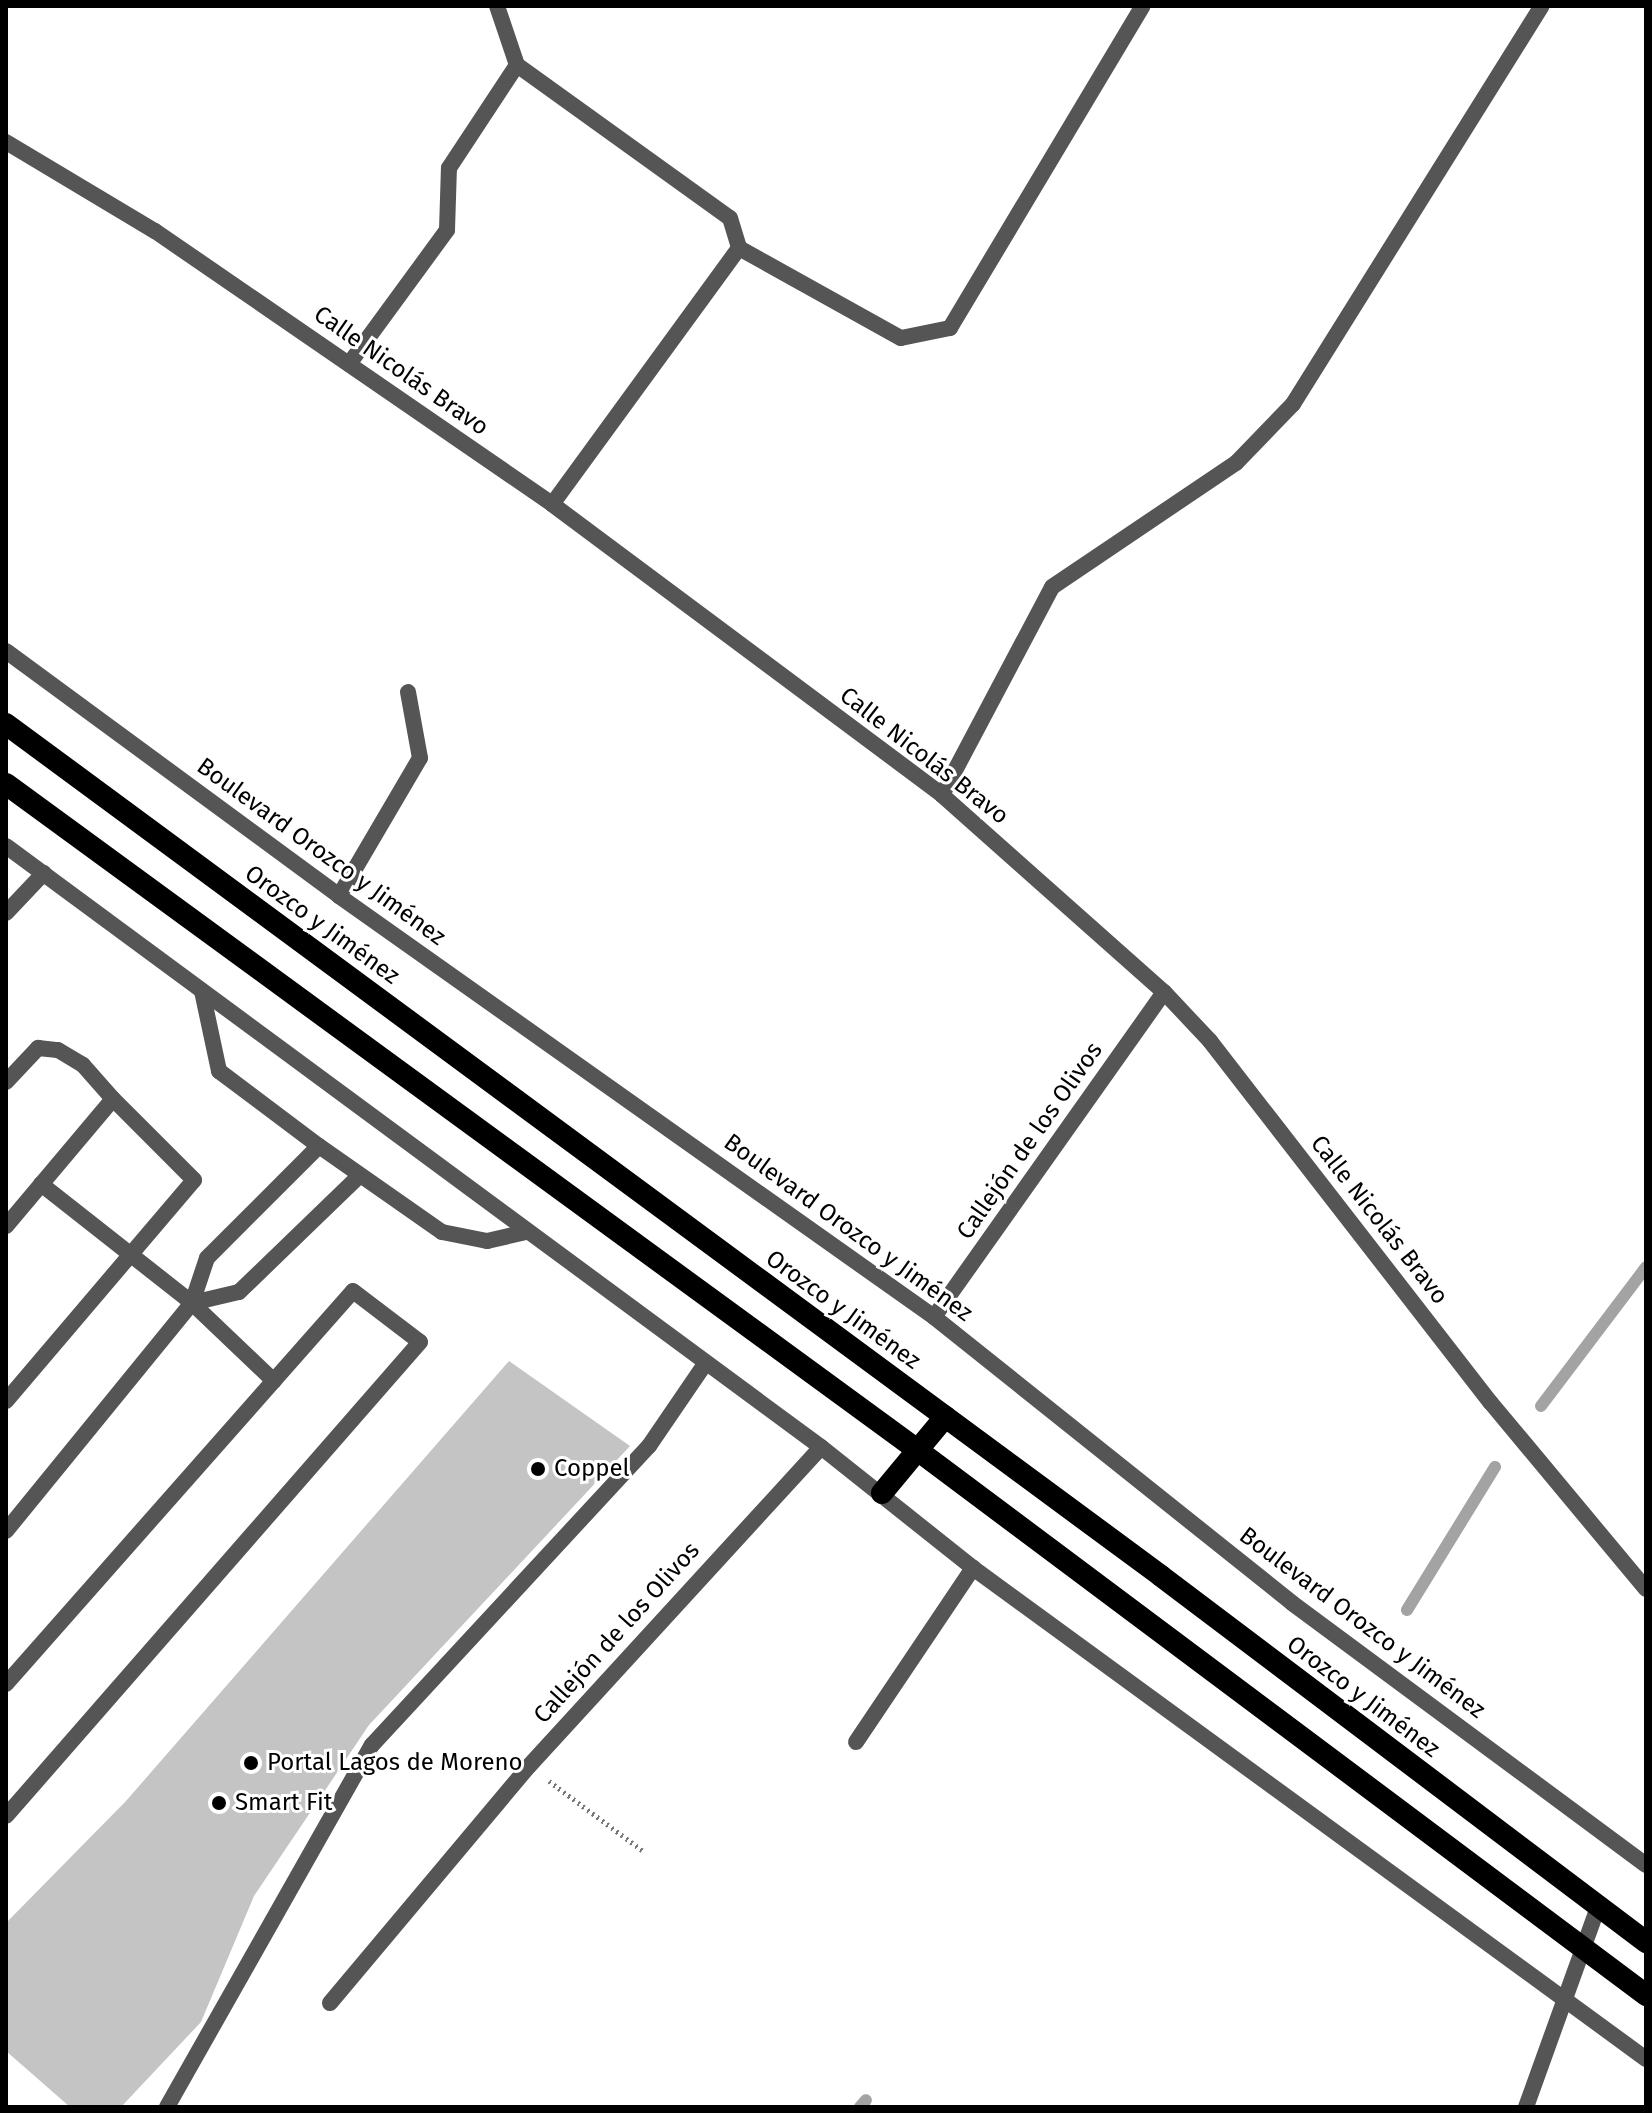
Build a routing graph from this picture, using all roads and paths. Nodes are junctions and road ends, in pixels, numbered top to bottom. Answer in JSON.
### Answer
{"nodes":[{"id":1,"x":497,"y":6,"type":"edge"},
{"id":2,"x":1143,"y":6,"type":"edge"},
{"id":3,"x":1542,"y":6,"type":"edge"},
{"id":4,"x":517,"y":65,"type":"junction"},
{"id":5,"x":6,"y":142,"type":"edge"},
{"id":6,"x":739,"y":248,"type":"junction"},
{"id":7,"x":349,"y":364,"type":"junction"},
{"id":8,"x":552,"y":504,"type":"junction"},
{"id":9,"x":6,"y":651,"type":"edge"},
{"id":10,"x":408,"y":692,"type":"dead end"},
{"id":11,"x":6,"y":724,"type":"edge"},
{"id":12,"x":6,"y":784,"type":"edge"},
{"id":13,"x":942,"y":795,"type":"junction"},
{"id":14,"x":6,"y":846,"type":"edge"},
{"id":15,"x":44,"y":873,"type":"junction"},
{"id":16,"x":339,"y":896,"type":"junction"},
{"id":17,"x":6,"y":913,"type":"edge"},
{"id":18,"x":202,"y":991,"type":"junction"},
{"id":19,"x":1164,"y":992,"type":"junction"},
{"id":20,"x":6,"y":1082,"type":"edge"},
{"id":21,"x":113,"y":1099,"type":"junction"},
{"id":22,"x":319,"y":1146,"type":"junction"},
{"id":23,"x":359,"y":1176,"type":"junction"},
{"id":24,"x":41,"y":1184,"type":"junction"},
{"id":25,"x":6,"y":1226,"type":"edge"},
{"id":26,"x":526,"y":1232,"type":"junction"},
{"id":27,"x":130,"y":1258,"type":"junction"},
{"id":28,"x":192,"y":1303,"type":"junction"},
{"id":29,"x":934,"y":1317,"type":"junction"},
{"id":30,"x":705,"y":1364,"type":"junction"},
{"id":31,"x":274,"y":1381,"type":"junction"},
{"id":32,"x":6,"y":1401,"type":"edge"},
{"id":33,"x":945,"y":1417,"type":"junction"},
{"id":34,"x":821,"y":1447,"type":"junction"},
{"id":35,"x":916,"y":1449,"type":"junction"},
{"id":36,"x":882,"y":1493,"type":"junction"},
{"id":37,"x":6,"y":1531,"type":"edge"},
{"id":38,"x":973,"y":1568,"type":"junction"},
{"id":39,"x":1646,"y":1589,"type":"edge"},
{"id":40,"x":6,"y":1684,"type":"edge"},
{"id":41,"x":856,"y":1742,"type":"dead end"},
{"id":42,"x":529,"y":1766,"type":"junction"},
{"id":43,"x":6,"y":1816,"type":"edge"},
{"id":44,"x":642,"y":1850,"type":"dead end"},
{"id":45,"x":1646,"y":1865,"type":"edge"},
{"id":46,"x":1598,"y":1907,"type":"junction"},
{"id":47,"x":1646,"y":1942,"type":"edge"},
{"id":48,"x":1584,"y":1950,"type":"junction"},
{"id":49,"x":1646,"y":1995,"type":"edge"},
{"id":50,"x":330,"y":2003,"type":"dead end"},
{"id":51,"x":1565,"y":2005,"type":"junction"},
{"id":52,"x":1646,"y":2059,"type":"edge"},
{"id":53,"x":167,"y":2107,"type":"edge"},
{"id":54,"x":1526,"y":2107,"type":"edge"}],
"edges":[{"from":1,"to":4,"type":"street"},
{"from":2,"to":6,"type":"street"},
{"from":3,"to":13,"type":"street"},
{"from":4,"to":6,"type":"street"},
{"from":4,"to":7,"type":"street"},
{"from":5,"to":7,"type":"street","name":"Calle Nicolás Bravo"},
{"from":6,"to":8,"type":"street"},
{"from":7,"to":8,"type":"street","name":"Calle Nicolás Bravo"},
{"from":8,"to":13,"type":"street","name":"Calle Nicolás Bravo"},
{"from":9,"to":16,"type":"street","name":"Boulevard Orozco y Jiménez"},
{"from":10,"to":16,"type":"street"},
{"from":11,"to":33,"type":"highway","name":"Orozco y Jiménez"},
{"from":12,"to":35,"type":"highway"},
{"from":13,"to":19,"type":"street","name":"Calle Nicolás Bravo"},
{"from":14,"to":15,"type":"street"},
{"from":15,"to":17,"type":"street"},
{"from":15,"to":18,"type":"street"},
{"from":16,"to":29,"type":"street","name":"Boulevard Orozco y Jiménez"},
{"from":18,"to":22,"type":"street"},
{"from":18,"to":26,"type":"street"},
{"from":19,"to":29,"type":"street","name":"Callejón de los Olivos"},
{"from":19,"to":39,"type":"street","name":"Calle Nicolás Bravo"},
{"from":20,"to":21,"type":"street"},
{"from":21,"to":24,"type":"street"},
{"from":21,"to":27,"type":"street"},
{"from":22,"to":23,"type":"street"},
{"from":22,"to":28,"type":"street"},
{"from":23,"to":26,"type":"street"},
{"from":23,"to":28,"type":"street"},
{"from":24,"to":25,"type":"street"},
{"from":24,"to":27,"type":"street"},
{"from":26,"to":30,"type":"street"},
{"from":27,"to":28,"type":"street"},
{"from":27,"to":32,"type":"street"},
{"from":28,"to":31,"type":"street"},
{"from":28,"to":37,"type":"street"},
{"from":29,"to":45,"type":"street","name":"Boulevard Orozco y Jiménez"},
{"from":30,"to":34,"type":"street"},
{"from":30,"to":53,"type":"street"},
{"from":31,"to":40,"type":"street"},
{"from":31,"to":43,"type":"street"},
{"from":33,"to":35,"type":"highway"},
{"from":33,"to":46,"type":"highway","name":"Orozco y Jiménez"},
{"from":34,"to":36,"type":"street"},
{"from":34,"to":42,"type":"street","name":"Callejón de los Olivos"},
{"from":35,"to":36,"type":"highway"},
{"from":35,"to":48,"type":"highway"},
{"from":36,"to":38,"type":"street"},
{"from":38,"to":41,"type":"street"},
{"from":38,"to":51,"type":"street"},
{"from":42,"to":44,"type":"path"},
{"from":42,"to":50,"type":"street","name":"Callejón de los Olivos"},
{"from":46,"to":47,"type":"highway","name":"Orozco y Jiménez"},
{"from":46,"to":48,"type":"street"},
{"from":48,"to":49,"type":"highway"},
{"from":48,"to":51,"type":"street"},
{"from":51,"to":52,"type":"street"},
{"from":51,"to":54,"type":"street"}]}
